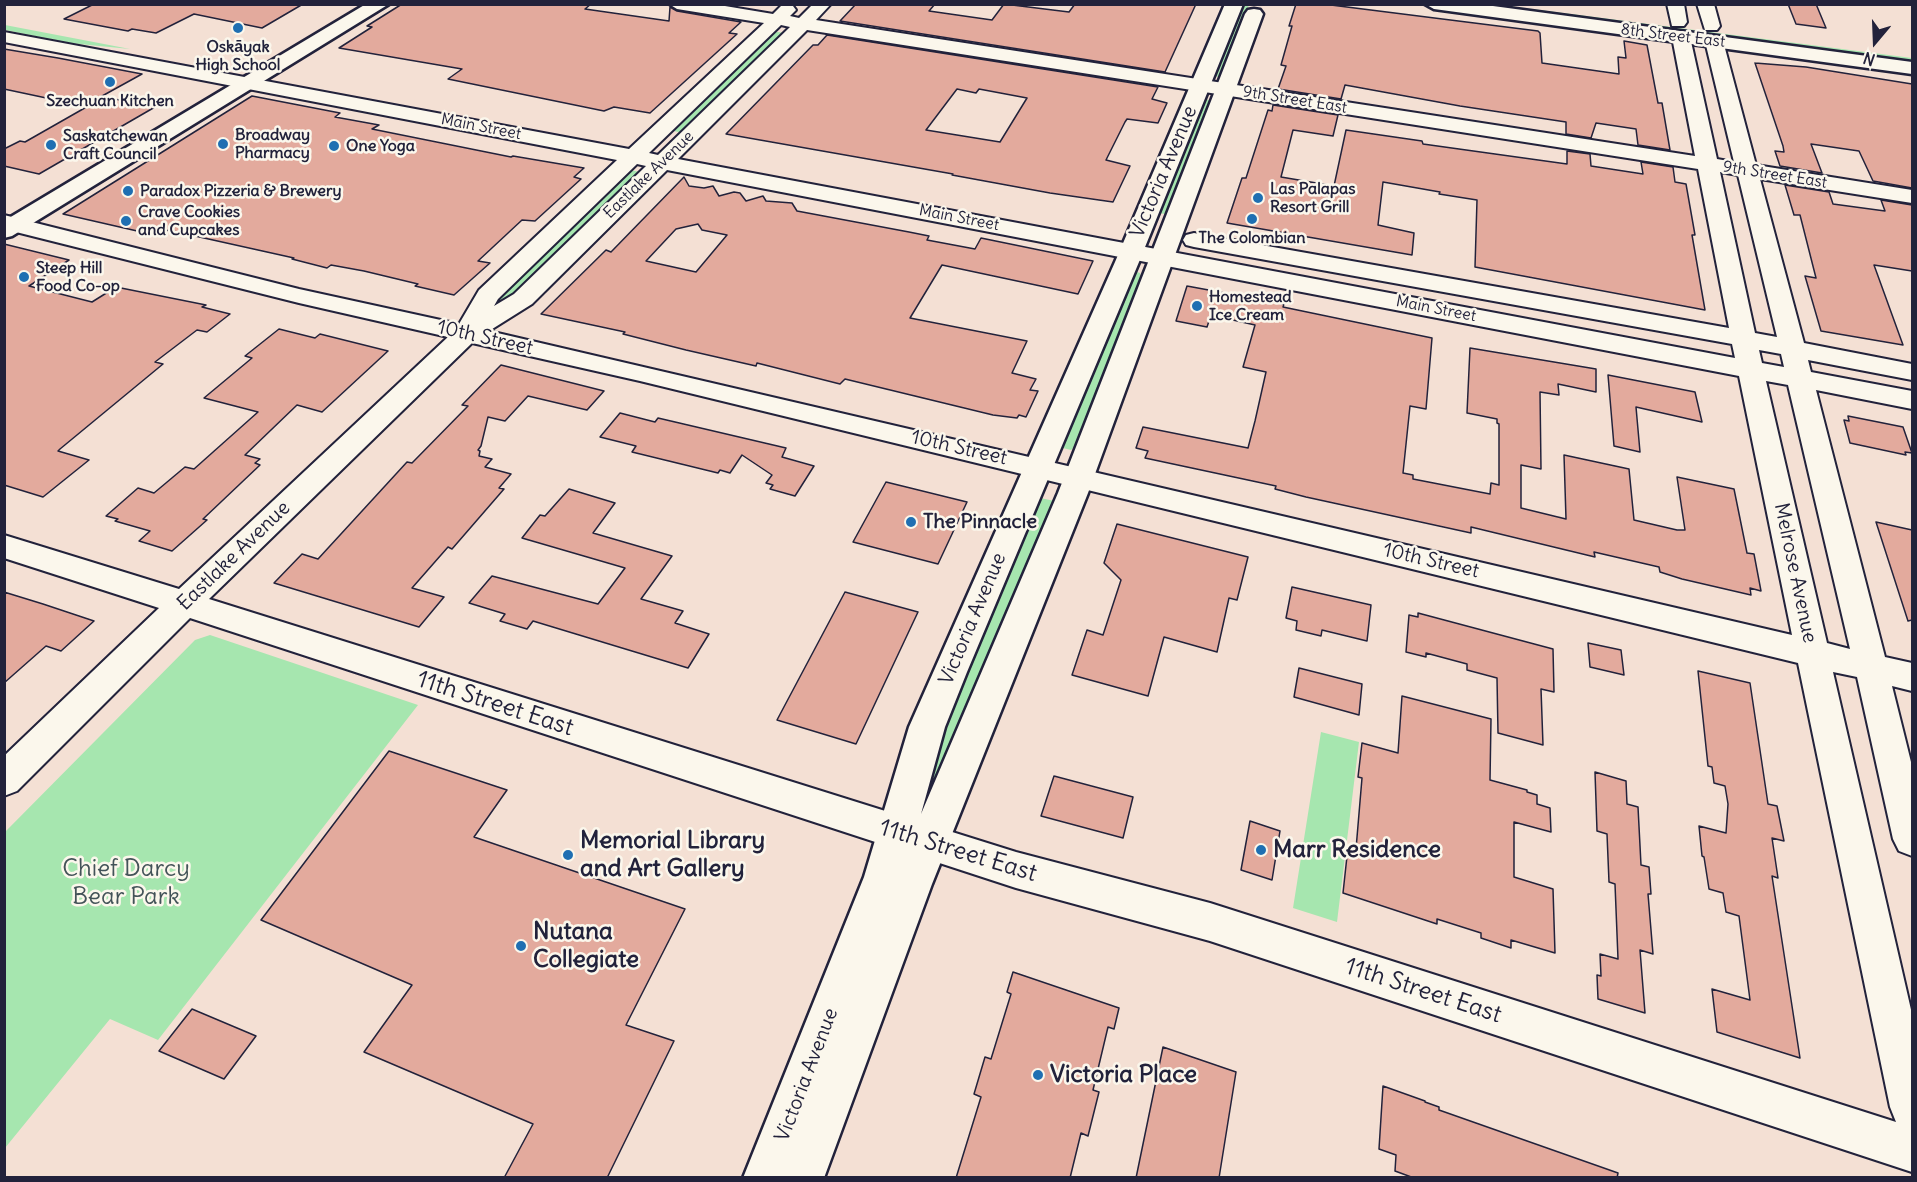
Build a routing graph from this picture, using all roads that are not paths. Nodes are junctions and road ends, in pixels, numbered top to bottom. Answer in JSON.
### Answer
{"nodes":[{"id":1,"x":349,"y":4,"type":"edge"},
{"id":2,"x":380,"y":4,"type":"edge"},
{"id":3,"x":677,"y":4,"type":"edge"},
{"id":4,"x":792,"y":4,"type":"edge"},
{"id":5,"x":823,"y":4,"type":"edge"},
{"id":6,"x":1234,"y":4,"type":"edge"},
{"id":7,"x":1257,"y":4,"type":"edge"},
{"id":8,"x":1434,"y":4,"type":"edge"},
{"id":9,"x":1541,"y":4,"type":"edge"},
{"id":10,"x":1705,"y":4,"type":"edge"},
{"id":11,"x":776,"y":20,"type":"junction"},
{"id":12,"x":4,"y":21,"type":"edge"},
{"id":13,"x":1678,"y":21,"type":"edge"},
{"id":14,"x":803,"y":24,"type":"junction"},
{"id":15,"x":1712,"y":34,"type":"junction"},
{"id":16,"x":4,"y":37,"type":"edge"},
{"id":17,"x":1912,"y":53,"type":"edge"},
{"id":18,"x":1912,"y":68,"type":"edge"},
{"id":19,"x":270,"y":71,"type":"junction"},
{"id":20,"x":247,"y":75,"type":"junction"},
{"id":21,"x":223,"y":79,"type":"junction"},
{"id":22,"x":1200,"y":85,"type":"junction"},
{"id":23,"x":1225,"y":89,"type":"junction"},
{"id":24,"x":433,"y":98,"type":"dead end"},
{"id":25,"x":623,"y":133,"type":"dead end"},
{"id":26,"x":651,"y":139,"type":"junction"},
{"id":27,"x":682,"y":144,"type":"junction"},
{"id":28,"x":709,"y":149,"type":"dead end"},
{"id":29,"x":636,"y":156,"type":"junction"},
{"id":30,"x":660,"y":162,"type":"junction"},
{"id":31,"x":1707,"y":164,"type":"junction"},
{"id":32,"x":1746,"y":171,"type":"junction"},
{"id":33,"x":1912,"y":196,"type":"edge"},
{"id":34,"x":7,"y":222,"type":"edge"},
{"id":35,"x":1144,"y":240,"type":"junction"},
{"id":36,"x":466,"y":334,"type":"junction"},
{"id":37,"x":1743,"y":340,"type":"junction"},
{"id":38,"x":1791,"y":349,"type":"junction"},
{"id":39,"x":1752,"y":369,"type":"junction"},
{"id":40,"x":1912,"y":372,"type":"edge"},
{"id":41,"x":1799,"y":379,"type":"junction"},
{"id":42,"x":1912,"y":400,"type":"edge"},
{"id":43,"x":1038,"y":468,"type":"junction"},
{"id":44,"x":1079,"y":478,"type":"junction"},
{"id":45,"x":4,"y":546,"type":"edge"},
{"id":46,"x":185,"y":603,"type":"junction"},
{"id":47,"x":1812,"y":653,"type":"junction"},
{"id":48,"x":1871,"y":667,"type":"junction"},
{"id":49,"x":1912,"y":677,"type":"edge"},
{"id":50,"x":4,"y":780,"type":"edge"},
{"id":51,"x":913,"y":838,"type":"junction"},
{"id":52,"x":1912,"y":839,"type":"edge"},
{"id":53,"x":1912,"y":1107,"type":"edge"},
{"id":54,"x":1912,"y":1150,"type":"edge"},
{"id":55,"x":767,"y":1178,"type":"edge"},
{"id":56,"x":800,"y":1178,"type":"edge"}],
"edges":[{"from":1,"to":20,"type":"street"},
{"from":2,"to":19,"type":"street"},
{"from":3,"to":11,"type":"street","name":"9th Street East"},
{"from":4,"to":11,"type":"street","name":"Eastlake Avenue"},
{"from":5,"to":14,"type":"street","name":"Eastlake Avenue"},
{"from":6,"to":22,"type":"street","name":"Victoria Avenue"},
{"from":7,"to":23,"type":"street","name":"Victoria Avenue"},
{"from":8,"to":13,"type":"street","name":"8th Street East"},
{"from":9,"to":13,"type":"street","name":"8th Street East"},
{"from":10,"to":15,"type":"street"},
{"from":11,"to":14,"type":"street","name":"9th Street East"},
{"from":11,"to":26,"type":"street","name":"Eastlake Avenue"},
{"from":12,"to":20,"type":"street","name":"Main Street"},
{"from":13,"to":15,"type":"street","name":"8th Street East"},
{"from":13,"to":31,"type":"street","name":"Melrose Avenue"},
{"from":14,"to":22,"type":"street","name":"9th Street East"},
{"from":14,"to":27,"type":"street","name":"Eastlake Avenue"},
{"from":15,"to":17,"type":"street","name":"8th Street East"},
{"from":15,"to":18,"type":"street","name":"8th Street East"},
{"from":15,"to":32,"type":"street"},
{"from":16,"to":21,"type":"street"},
{"from":19,"to":20,"type":"street"},
{"from":19,"to":24,"type":"street","name":"Main Street"},
{"from":20,"to":21,"type":"street"},
{"from":20,"to":29,"type":"street","name":"Main Street"},
{"from":20,"to":34,"type":"street"},
{"from":21,"to":34,"type":"street"},
{"from":22,"to":23,"type":"street","name":"9th Street East"},
{"from":22,"to":35,"type":"street","name":"Victoria Avenue"},
{"from":23,"to":31,"type":"street","name":"9th Street East"},
{"from":23,"to":35,"type":"street","name":"Victoria Avenue"},
{"from":25,"to":26,"type":"street"},
{"from":26,"to":27,"type":"street"},
{"from":26,"to":29,"type":"street","name":"Eastlake Avenue"},
{"from":27,"to":28,"type":"street"},
{"from":27,"to":30,"type":"street","name":"Eastlake Avenue"},
{"from":29,"to":30,"type":"street","name":"Main Street"},
{"from":29,"to":36,"type":"street","name":"Eastlake Avenue"},
{"from":30,"to":35,"type":"street","name":"Main Street"},
{"from":30,"to":36,"type":"street","name":"Eastlake Avenue"},
{"from":31,"to":32,"type":"street","name":"9th Street East"},
{"from":31,"to":37,"type":"street","name":"Melrose Avenue"},
{"from":32,"to":33,"type":"street","name":"9th Street East"},
{"from":32,"to":38,"type":"street"},
{"from":34,"to":36,"type":"street","name":"10th Street"},
{"from":35,"to":37,"type":"street","name":"Main Street"},
{"from":35,"to":39,"type":"street","name":"Main Street"},
{"from":35,"to":43,"type":"street","name":"Victoria Avenue"},
{"from":35,"to":44,"type":"street","name":"Victoria Avenue"},
{"from":36,"to":43,"type":"street","name":"10th Street"},
{"from":36,"to":46,"type":"street","name":"Eastlake Avenue"},
{"from":37,"to":38,"type":"street","name":"Main Street"},
{"from":37,"to":39,"type":"street","name":"Melrose Avenue"},
{"from":38,"to":40,"type":"street","name":"Main Street"},
{"from":38,"to":41,"type":"street"},
{"from":39,"to":41,"type":"street","name":"Main Street"},
{"from":39,"to":47,"type":"street","name":"Melrose Avenue"},
{"from":41,"to":42,"type":"street","name":"Main Street"},
{"from":41,"to":48,"type":"street"},
{"from":43,"to":44,"type":"street","name":"10th Street"},
{"from":43,"to":51,"type":"street","name":"Victoria Avenue"},
{"from":44,"to":47,"type":"street","name":"10th Street"},
{"from":44,"to":51,"type":"street","name":"Victoria Avenue"},
{"from":45,"to":46,"type":"street","name":"11th Street East"},
{"from":46,"to":50,"type":"street","name":"Eastlake Avenue"},
{"from":46,"to":51,"type":"street","name":"11th Street East"},
{"from":47,"to":48,"type":"street","name":"10th Street"},
{"from":47,"to":53,"type":"street","name":"Melrose Avenue"},
{"from":48,"to":49,"type":"street","name":"10th Street"},
{"from":48,"to":52,"type":"street"},
{"from":51,"to":54,"type":"street","name":"11th Street East"},
{"from":51,"to":55,"type":"street","name":"Victoria Avenue"},
{"from":51,"to":56,"type":"street","name":"Victoria Avenue"}]}
